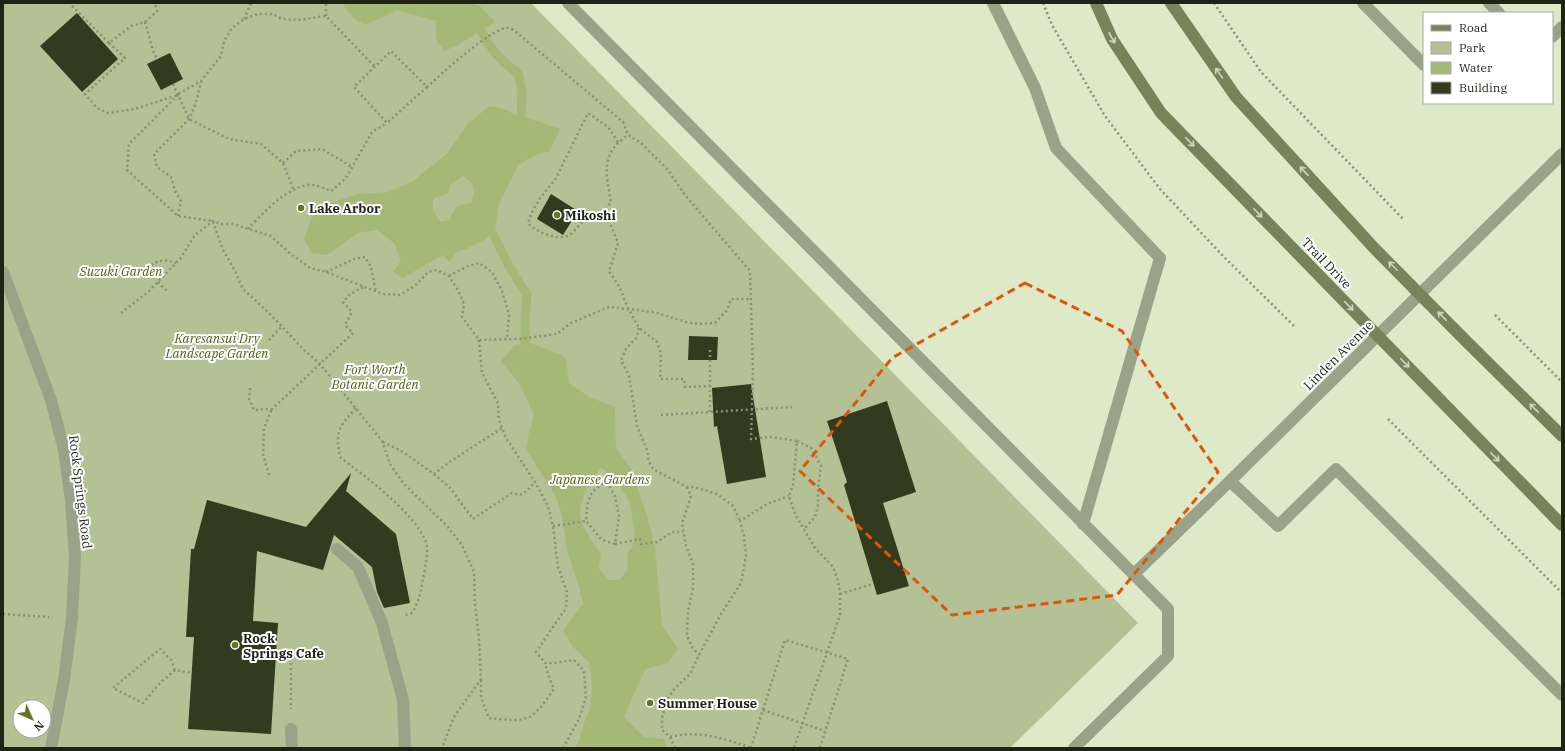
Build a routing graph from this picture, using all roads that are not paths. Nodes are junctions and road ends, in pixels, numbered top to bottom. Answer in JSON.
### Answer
{"nodes":[{"id":1,"x":568,"y":3,"type":"edge"},
{"id":2,"x":992,"y":3,"type":"edge"},
{"id":3,"x":1096,"y":3,"type":"edge"},
{"id":4,"x":1171,"y":3,"type":"edge"},
{"id":5,"x":1363,"y":3,"type":"edge"},
{"id":6,"x":1489,"y":3,"type":"edge"},
{"id":7,"x":1498,"y":12,"type":"edge"},
{"id":8,"x":1562,"y":27,"type":"edge"},
{"id":9,"x":1553,"y":36,"type":"edge"},
{"id":10,"x":1423,"y":64,"type":"edge"},
{"id":11,"x":1562,"y":154,"type":"edge"},
{"id":12,"x":3,"y":272,"type":"edge"},
{"id":13,"x":1420,"y":294,"type":"junction"},
{"id":14,"x":1377,"y":335,"type":"junction"},
{"id":15,"x":1562,"y":436,"type":"edge"},
{"id":16,"x":1230,"y":481,"type":"junction"},
{"id":17,"x":1083,"y":524,"type":"junction"},
{"id":18,"x":1562,"y":525,"type":"edge"},
{"id":19,"x":337,"y":549,"type":"dead end"},
{"id":20,"x":1134,"y":574,"type":"junction"},
{"id":21,"x":1562,"y":695,"type":"edge"},
{"id":22,"x":291,"y":729,"type":"road end"},
{"id":23,"x":51,"y":748,"type":"edge"},
{"id":24,"x":292,"y":748,"type":"edge"},
{"id":25,"x":405,"y":748,"type":"edge"},
{"id":26,"x":1074,"y":748,"type":"edge"}],
"edges":[{"from":1,"to":17,"type":"lane"},
{"from":2,"to":17,"type":"lane"},
{"from":3,"to":14,"type":"street","name":"Trail Drive","one_way":true},
{"from":13,"to":4,"type":"street","one_way":true},
{"from":5,"to":10,"type":"lane"},
{"from":6,"to":7,"type":"lane"},
{"from":8,"to":9,"type":"lane"},
{"from":11,"to":13,"type":"lane","name":"Linden Avenue"},
{"from":12,"to":23,"type":"lane","name":"Rock Springs Road"},
{"from":13,"to":14,"type":"lane","name":"Linden Avenue"},
{"from":15,"to":13,"type":"street","one_way":true},
{"from":14,"to":16,"type":"lane","name":"Linden Avenue"},
{"from":14,"to":18,"type":"street","name":"Trail Drive","one_way":true},
{"from":16,"to":20,"type":"lane","name":"Linden Avenue"},
{"from":16,"to":21,"type":"lane"},
{"from":17,"to":20,"type":"lane"},
{"from":19,"to":25,"type":"lane"},
{"from":20,"to":26,"type":"lane"},
{"from":22,"to":24,"type":"lane"}]}
